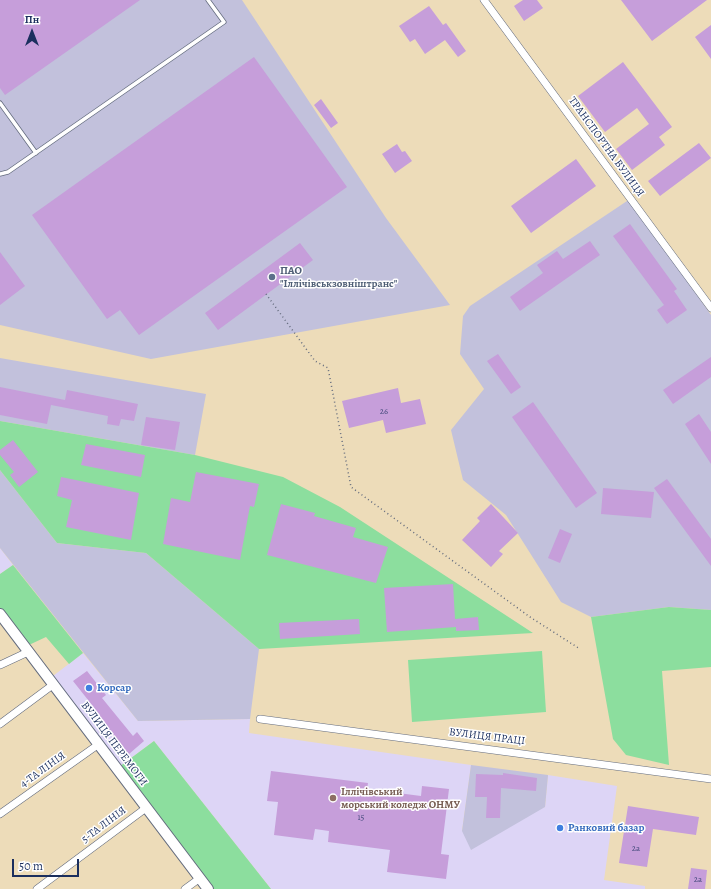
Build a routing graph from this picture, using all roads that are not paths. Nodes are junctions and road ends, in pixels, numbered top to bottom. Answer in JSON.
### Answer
{"nodes":[{"id":1,"x":208,"y":0,"type":"edge"},
{"id":2,"x":484,"y":0,"type":"edge"},
{"id":3,"x":0,"y":103,"type":"edge"},
{"id":4,"x":36,"y":153,"type":"junction"},
{"id":5,"x":0,"y":174,"type":"edge"},
{"id":6,"x":711,"y":308,"type":"edge"},
{"id":7,"x":0,"y":614,"type":"edge"},
{"id":8,"x":28,"y":652,"type":"junction"},
{"id":9,"x":0,"y":665,"type":"edge"},
{"id":10,"x":54,"y":684,"type":"junction"},
{"id":11,"x":260,"y":719,"type":"dead end"},
{"id":12,"x":0,"y":724,"type":"edge"},
{"id":13,"x":99,"y":744,"type":"junction"},
{"id":14,"x":711,"y":779,"type":"edge"},
{"id":15,"x":146,"y":808,"type":"junction"},
{"id":16,"x":0,"y":814,"type":"edge"},
{"id":17,"x":200,"y":878,"type":"junction"},
{"id":18,"x":37,"y":889,"type":"edge"},
{"id":19,"x":185,"y":889,"type":"edge"},
{"id":20,"x":208,"y":889,"type":"edge"}],
"edges":[{"from":1,"to":4,"type":"lane"},
{"from":2,"to":6,"type":"street","name":"ТРАНСПОРТНА ВУЛИЦЯ"},
{"from":3,"to":4,"type":"lane"},
{"from":4,"to":5,"type":"lane"},
{"from":7,"to":8,"type":"main road","name":"ВУЛИЦЯ ПЕРЕМОГИ"},
{"from":8,"to":9,"type":"street"},
{"from":8,"to":10,"type":"main road","name":"ВУЛИЦЯ ПЕРЕМОГИ"},
{"from":10,"to":12,"type":"street"},
{"from":10,"to":13,"type":"main road","name":"ВУЛИЦЯ ПЕРЕМОГИ"},
{"from":11,"to":14,"type":"street","name":"ВУЛИЦЯ ПРАЦІ"},
{"from":13,"to":15,"type":"main road","name":"ВУЛИЦЯ ПЕРЕМОГИ"},
{"from":13,"to":16,"type":"street","name":"4-ТА ЛІНІЯ"},
{"from":15,"to":17,"type":"main road","name":"ВУЛИЦЯ ПЕРЕМОГИ"},
{"from":15,"to":18,"type":"street","name":"5-ТА ЛІНІЯ"},
{"from":17,"to":19,"type":"street"},
{"from":17,"to":20,"type":"main road","name":"ВУЛИЦЯ ПЕРЕМОГИ"}]}
